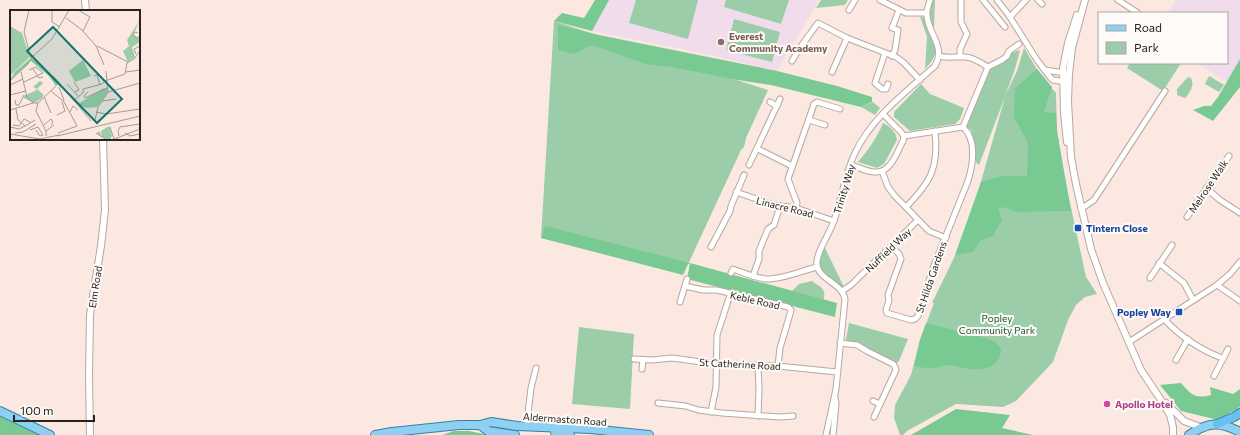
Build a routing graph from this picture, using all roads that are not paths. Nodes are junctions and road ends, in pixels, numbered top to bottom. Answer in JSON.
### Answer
{"nodes":[{"id":1,"x":84,"y":0,"type":"edge"},
{"id":2,"x":855,"y":0,"type":"edge"},
{"id":3,"x":880,"y":0,"type":"edge"},
{"id":4,"x":930,"y":0,"type":"edge"},
{"id":5,"x":961,"y":0,"type":"edge"},
{"id":6,"x":983,"y":0,"type":"edge"},
{"id":7,"x":997,"y":0,"type":"edge"},
{"id":8,"x":1026,"y":0,"type":"edge"},
{"id":9,"x":1084,"y":0,"type":"edge"},
{"id":10,"x":1118,"y":0,"type":"edge"},
{"id":11,"x":990,"y":8,"type":"junction"},
{"id":12,"x":86,"y":10,"type":"edge"},
{"id":13,"x":849,"y":10,"type":"dead end"},
{"id":14,"x":899,"y":10,"type":"junction"},
{"id":15,"x":1136,"y":12,"type":"edge"},
{"id":16,"x":926,"y":13,"type":"junction"},
{"id":17,"x":1010,"y":17,"type":"junction"},
{"id":18,"x":1005,"y":27,"type":"dead end"},
{"id":19,"x":847,"y":38,"type":"junction"},
{"id":20,"x":1019,"y":44,"type":"dead end"},
{"id":21,"x":885,"y":53,"type":"junction"},
{"id":22,"x":892,"y":56,"type":"junction"},
{"id":23,"x":939,"y":56,"type":"junction"},
{"id":24,"x":960,"y":57,"type":"junction"},
{"id":25,"x":792,"y":61,"type":"dead end"},
{"id":26,"x":988,"y":67,"type":"junction"},
{"id":27,"x":1044,"y":70,"type":"junction"},
{"id":28,"x":832,"y":72,"type":"dead end"},
{"id":29,"x":1066,"y":73,"type":"junction"},
{"id":30,"x":920,"y":80,"type":"junction"},
{"id":31,"x":1066,"y":82,"type":"junction"},
{"id":32,"x":888,"y":84,"type":"dead end"},
{"id":33,"x":1165,"y":92,"type":"dead end"},
{"id":34,"x":780,"y":99,"type":"dead end"},
{"id":35,"x":770,"y":102,"type":"dead end"},
{"id":36,"x":777,"y":106,"type":"junction"},
{"id":37,"x":840,"y":109,"type":"dead end"},
{"id":38,"x":883,"y":114,"type":"junction"},
{"id":39,"x":809,"y":120,"type":"junction"},
{"id":40,"x":825,"y":125,"type":"dead end"},
{"id":41,"x":963,"y":127,"type":"junction"},
{"id":42,"x":936,"y":131,"type":"junction"},
{"id":43,"x":904,"y":136,"type":"junction"},
{"id":44,"x":103,"y":140,"type":"edge"},
{"id":45,"x":758,"y":149,"type":"junction"},
{"id":46,"x":1229,"y":156,"type":"dead end"},
{"id":47,"x":750,"y":165,"type":"dead end"},
{"id":48,"x":850,"y":165,"type":"junction"},
{"id":49,"x":792,"y":166,"type":"junction"},
{"id":50,"x":882,"y":171,"type":"junction"},
{"id":51,"x":744,"y":176,"type":"dead end"},
{"id":52,"x":1206,"y":188,"type":"junction"},
{"id":53,"x":736,"y":192,"type":"junction"},
{"id":54,"x":780,"y":206,"type":"junction"},
{"id":55,"x":906,"y":207,"type":"junction"},
{"id":56,"x":796,"y":208,"type":"junction"},
{"id":57,"x":1081,"y":209,"type":"junction"},
{"id":58,"x":1240,"y":213,"type":"edge"},
{"id":59,"x":1186,"y":217,"type":"dead end"},
{"id":60,"x":918,"y":220,"type":"junction"},
{"id":61,"x":834,"y":221,"type":"junction"},
{"id":62,"x":946,"y":238,"type":"junction"},
{"id":63,"x":707,"y":240,"type":"dead end"},
{"id":64,"x":1172,"y":245,"type":"dead end"},
{"id":65,"x":892,"y":247,"type":"junction"},
{"id":66,"x":1240,"y":262,"type":"edge"},
{"id":67,"x":1159,"y":263,"type":"junction"},
{"id":68,"x":817,"y":266,"type":"junction"},
{"id":69,"x":731,"y":273,"type":"dead end"},
{"id":70,"x":753,"y":276,"type":"junction"},
{"id":71,"x":1150,"y":278,"type":"dead end"},
{"id":72,"x":687,"y":279,"type":"dead end"},
{"id":73,"x":1217,"y":284,"type":"junction"},
{"id":74,"x":685,"y":286,"type":"junction"},
{"id":75,"x":842,"y":291,"type":"junction"},
{"id":76,"x":730,"y":294,"type":"junction"},
{"id":77,"x":1194,"y":300,"type":"junction"},
{"id":78,"x":1240,"y":301,"type":"edge"},
{"id":79,"x":680,"y":302,"type":"dead end"},
{"id":80,"x":1164,"y":319,"type":"junction"},
{"id":81,"x":1188,"y":338,"type":"junction"},
{"id":82,"x":1129,"y":342,"type":"junction"},
{"id":83,"x":840,"y":343,"type":"junction"},
{"id":84,"x":1228,"y":350,"type":"dead end"},
{"id":85,"x":1222,"y":358,"type":"junction"},
{"id":86,"x":634,"y":359,"type":"dead end"},
{"id":87,"x":643,"y":360,"type":"junction"},
{"id":88,"x":1176,"y":360,"type":"dead end"},
{"id":89,"x":716,"y":364,"type":"junction"},
{"id":90,"x":758,"y":365,"type":"junction"},
{"id":91,"x":778,"y":366,"type":"junction"},
{"id":92,"x":536,"y":368,"type":"dead end"},
{"id":93,"x":642,"y":369,"type":"dead end"},
{"id":94,"x":837,"y":372,"type":"junction"},
{"id":95,"x":1214,"y":376,"type":"dead end"},
{"id":96,"x":1159,"y":396,"type":"junction"},
{"id":97,"x":835,"y":397,"type":"junction"},
{"id":98,"x":873,"y":401,"type":"dead end"},
{"id":99,"x":658,"y":403,"type":"dead end"},
{"id":100,"x":880,"y":404,"type":"junction"},
{"id":101,"x":0,"y":411,"type":"edge"},
{"id":102,"x":711,"y":412,"type":"junction"},
{"id":103,"x":1240,"y":413,"type":"edge"},
{"id":104,"x":758,"y":416,"type":"junction"},
{"id":105,"x":793,"y":416,"type":"dead end"},
{"id":106,"x":874,"y":417,"type":"dead end"},
{"id":107,"x":527,"y":424,"type":"junction"},
{"id":108,"x":1217,"y":424,"type":"junction"},
{"id":109,"x":480,"y":425,"type":"junction"},
{"id":110,"x":550,"y":428,"type":"junction"},
{"id":111,"x":1200,"y":428,"type":"junction"},
{"id":112,"x":588,"y":432,"type":"edge"},
{"id":113,"x":1240,"y":432,"type":"edge"},
{"id":114,"x":50,"y":435,"type":"edge"},
{"id":115,"x":90,"y":435,"type":"edge"},
{"id":116,"x":375,"y":435,"type":"edge"},
{"id":117,"x":515,"y":435,"type":"edge"},
{"id":118,"x":526,"y":435,"type":"edge"},
{"id":119,"x":570,"y":435,"type":"edge"},
{"id":120,"x":649,"y":435,"type":"edge"},
{"id":121,"x":826,"y":435,"type":"edge"},
{"id":122,"x":833,"y":435,"type":"edge"},
{"id":123,"x":1173,"y":435,"type":"edge"},
{"id":124,"x":1189,"y":435,"type":"edge"}],
"edges":[{"from":1,"to":12,"type":"street"},
{"from":2,"to":13,"type":"street"},
{"from":3,"to":14,"type":"street"},
{"from":4,"to":16,"type":"street"},
{"from":5,"to":24,"type":"street"},
{"from":6,"to":11,"type":"street"},
{"from":7,"to":11,"type":"street"},
{"from":7,"to":17,"type":"street"},
{"from":8,"to":17,"type":"street"},
{"from":9,"to":29,"type":"street"},
{"from":10,"to":15,"type":"street"},
{"from":11,"to":18,"type":"street"},
{"from":14,"to":16,"type":"street"},
{"from":14,"to":22,"type":"street"},
{"from":16,"to":23,"type":"street"},
{"from":17,"to":27,"type":"street"},
{"from":19,"to":21,"type":"street"},
{"from":19,"to":25,"type":"street"},
{"from":19,"to":28,"type":"street"},
{"from":20,"to":26,"type":"street"},
{"from":21,"to":22,"type":"street"},
{"from":21,"to":32,"type":"street"},
{"from":22,"to":30,"type":"street"},
{"from":23,"to":24,"type":"street"},
{"from":23,"to":30,"type":"street","name":"Trinity Way"},
{"from":24,"to":26,"type":"street"},
{"from":26,"to":41,"type":"street"},
{"from":27,"to":29,"type":"street"},
{"from":27,"to":31,"type":"street"},
{"from":29,"to":31,"type":"street"},
{"from":30,"to":38,"type":"street","name":"Trinity Way"},
{"from":31,"to":57,"type":"street"},
{"from":33,"to":57,"type":"street"},
{"from":34,"to":36,"type":"street"},
{"from":35,"to":36,"type":"street"},
{"from":36,"to":45,"type":"street"},
{"from":37,"to":39,"type":"street"},
{"from":38,"to":43,"type":"street"},
{"from":38,"to":48,"type":"street","name":"Trinity Way"},
{"from":39,"to":40,"type":"street"},
{"from":39,"to":49,"type":"street"},
{"from":41,"to":42,"type":"street"},
{"from":41,"to":62,"type":"street"},
{"from":42,"to":43,"type":"street"},
{"from":42,"to":55,"type":"street"},
{"from":43,"to":50,"type":"street"},
{"from":44,"to":115,"type":"street","name":"Elm Road"},
{"from":45,"to":47,"type":"street"},
{"from":45,"to":49,"type":"street"},
{"from":46,"to":52,"type":"street","name":"Melrose Walk"},
{"from":48,"to":50,"type":"street"},
{"from":48,"to":61,"type":"street","name":"Trinity Way"},
{"from":49,"to":56,"type":"street"},
{"from":50,"to":55,"type":"street","name":"Nuffield Way"},
{"from":51,"to":53,"type":"street"},
{"from":52,"to":58,"type":"street"},
{"from":52,"to":59,"type":"street","name":"Melrose Walk"},
{"from":53,"to":54,"type":"street","name":"Linacre Road"},
{"from":53,"to":63,"type":"street"},
{"from":54,"to":56,"type":"street","name":"Linacre Road"},
{"from":54,"to":70,"type":"street"},
{"from":55,"to":60,"type":"street","name":"Nuffield Way"},
{"from":56,"to":61,"type":"street","name":"Linacre Road"},
{"from":57,"to":82,"type":"street"},
{"from":60,"to":62,"type":"street","name":"St Hilda Gardens"},
{"from":60,"to":65,"type":"street","name":"Nuffield Way"},
{"from":61,"to":68,"type":"street","name":"Trinity Way"},
{"from":62,"to":65,"type":"street","name":"St Hilda Gardens"},
{"from":64,"to":67,"type":"street"},
{"from":65,"to":75,"type":"street","name":"Nuffield Way"},
{"from":66,"to":73,"type":"street"},
{"from":67,"to":71,"type":"street"},
{"from":67,"to":77,"type":"street"},
{"from":68,"to":70,"type":"street"},
{"from":68,"to":75,"type":"street"},
{"from":69,"to":70,"type":"street"},
{"from":72,"to":74,"type":"street"},
{"from":73,"to":77,"type":"street"},
{"from":73,"to":78,"type":"street"},
{"from":74,"to":76,"type":"street","name":"Keble Road"},
{"from":74,"to":79,"type":"street"},
{"from":75,"to":83,"type":"street"},
{"from":76,"to":89,"type":"street"},
{"from":76,"to":91,"type":"street","name":"Keble Road"},
{"from":77,"to":80,"type":"street"},
{"from":80,"to":81,"type":"street"},
{"from":80,"to":82,"type":"street"},
{"from":81,"to":85,"type":"street"},
{"from":81,"to":88,"type":"street"},
{"from":82,"to":96,"type":"street"},
{"from":83,"to":94,"type":"street"},
{"from":83,"to":100,"type":"street"},
{"from":84,"to":85,"type":"street"},
{"from":85,"to":95,"type":"street"},
{"from":86,"to":87,"type":"street","name":"St Catherine Road"},
{"from":87,"to":89,"type":"street","name":"St Catherine Road"},
{"from":87,"to":93,"type":"street"},
{"from":89,"to":90,"type":"street","name":"St Catherine Road"},
{"from":89,"to":102,"type":"street"},
{"from":90,"to":91,"type":"street","name":"St Catherine Road"},
{"from":90,"to":104,"type":"street"},
{"from":91,"to":94,"type":"street","name":"St Catherine Road"},
{"from":92,"to":107,"type":"street"},
{"from":94,"to":97,"type":"street"},
{"from":96,"to":111,"type":"street"},
{"from":96,"to":123,"type":"street"},
{"from":97,"to":121,"type":"street"},
{"from":97,"to":122,"type":"street"},
{"from":98,"to":100,"type":"street"},
{"from":99,"to":102,"type":"street"},
{"from":100,"to":106,"type":"street"},
{"from":101,"to":114,"type":"main road"},
{"from":102,"to":104,"type":"street"},
{"from":103,"to":108,"type":"highway"},
{"from":104,"to":105,"type":"street"},
{"from":107,"to":109,"type":"main road","name":"Aldermaston Road"},
{"from":107,"to":110,"type":"main road","name":"Aldermaston Road"},
{"from":107,"to":118,"type":"main road"},
{"from":108,"to":111,"type":"main road"},
{"from":108,"to":113,"type":"main road"},
{"from":109,"to":116,"type":"main road","name":"Aldermaston Road"},
{"from":109,"to":117,"type":"main road","name":"Aldermaston Road"},
{"from":110,"to":112,"type":"main road","name":"Aldermaston Road"},
{"from":110,"to":119,"type":"main road"},
{"from":111,"to":124,"type":"main road"},
{"from":112,"to":120,"type":"main road","name":"Aldermaston Road"}]}
